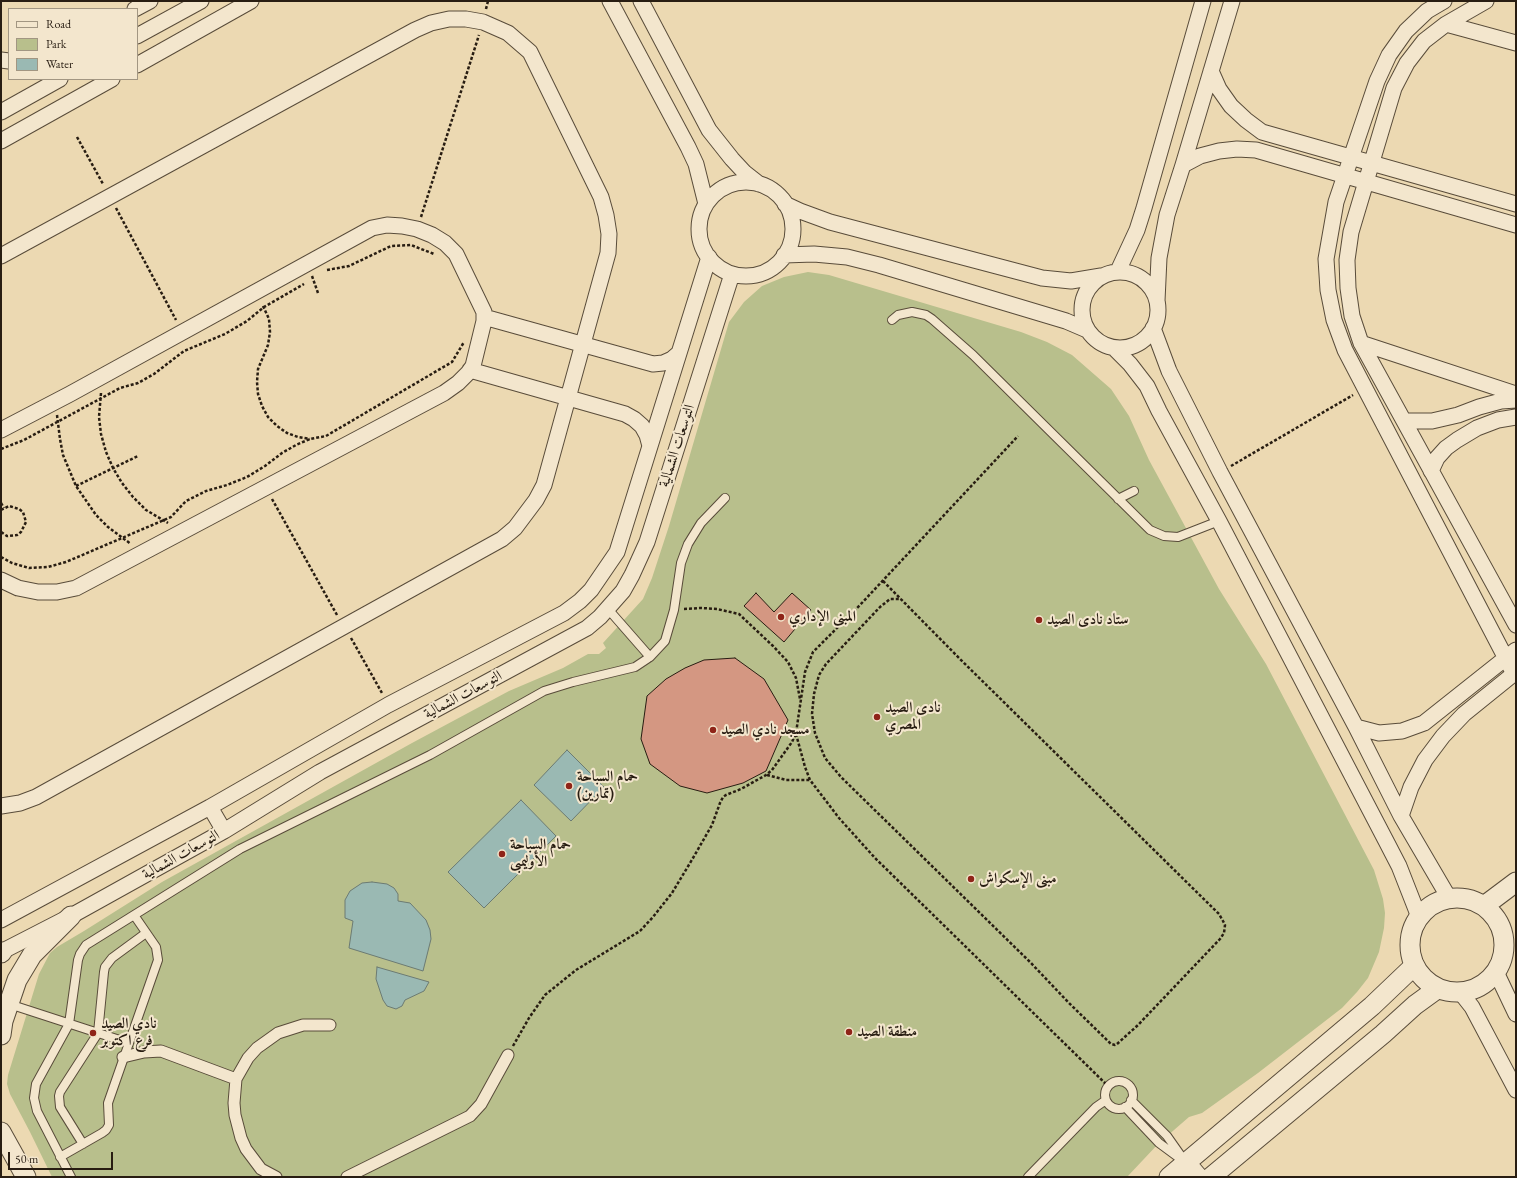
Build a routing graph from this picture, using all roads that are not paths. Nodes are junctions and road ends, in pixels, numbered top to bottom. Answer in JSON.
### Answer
{"nodes":[{"id":1,"x":150,"y":1,"type":"edge"},
{"id":2,"x":201,"y":1,"type":"edge"},
{"id":3,"x":251,"y":1,"type":"edge"},
{"id":4,"x":610,"y":1,"type":"edge"},
{"id":5,"x":641,"y":1,"type":"edge"},
{"id":6,"x":1203,"y":1,"type":"edge"},
{"id":7,"x":1232,"y":1,"type":"edge"},
{"id":8,"x":1444,"y":1,"type":"edge"},
{"id":9,"x":1486,"y":1,"type":"edge"},
{"id":10,"x":137,"y":8,"type":"edge"},
{"id":11,"x":1446,"y":24,"type":"junction"},
{"id":12,"x":138,"y":35,"type":"edge"},
{"id":13,"x":1516,"y":43,"type":"edge"},
{"id":14,"x":138,"y":64,"type":"edge"},
{"id":15,"x":1211,"y":71,"type":"junction"},
{"id":16,"x":58,"y":80,"type":"edge"},
{"id":17,"x":110,"y":80,"type":"edge"},
{"id":18,"x":1,"y":112,"type":"edge"},
{"id":19,"x":1,"y":142,"type":"edge"},
{"id":20,"x":1351,"y":157,"type":"junction"},
{"id":21,"x":1371,"y":163,"type":"junction"},
{"id":22,"x":1183,"y":165,"type":"junction"},
{"id":23,"x":1345,"y":176,"type":"junction"},
{"id":24,"x":1366,"y":182,"type":"junction"},
{"id":25,"x":760,"y":184,"type":"junction"},
{"id":26,"x":706,"y":204,"type":"junction"},
{"id":27,"x":785,"y":204,"type":"junction"},
{"id":28,"x":1516,"y":204,"type":"edge"},
{"id":29,"x":1516,"y":225,"type":"edge"},
{"id":30,"x":784,"y":255,"type":"junction"},
{"id":31,"x":1,"y":256,"type":"edge"},
{"id":32,"x":709,"y":257,"type":"junction"},
{"id":33,"x":1118,"y":271,"type":"junction"},
{"id":34,"x":732,"y":274,"type":"junction"},
{"id":35,"x":1101,"y":276,"type":"junction"},
{"id":36,"x":1157,"y":301,"type":"junction"},
{"id":37,"x":484,"y":317,"type":"junction"},
{"id":38,"x":892,"y":320,"type":"dead end"},
{"id":39,"x":1153,"y":328,"type":"junction"},
{"id":40,"x":1087,"y":330,"type":"junction"},
{"id":41,"x":1361,"y":343,"type":"junction"},
{"id":42,"x":584,"y":344,"type":"junction"},
{"id":43,"x":1114,"y":348,"type":"junction"},
{"id":44,"x":679,"y":353,"type":"junction"},
{"id":45,"x":470,"y":370,"type":"junction"},
{"id":46,"x":1516,"y":394,"type":"edge"},
{"id":47,"x":568,"y":397,"type":"junction"},
{"id":48,"x":1516,"y":400,"type":"edge"},
{"id":49,"x":1516,"y":417,"type":"edge"},
{"id":50,"x":1446,"y":418,"type":"junction"},
{"id":51,"x":1404,"y":421,"type":"junction"},
{"id":52,"x":1,"y":430,"type":"edge"},
{"id":53,"x":1457,"y":440,"type":"junction"},
{"id":54,"x":650,"y":446,"type":"junction"},
{"id":55,"x":1431,"y":471,"type":"junction"},
{"id":56,"x":1134,"y":492,"type":"dead end"},
{"id":57,"x":725,"y":498,"type":"dead end"},
{"id":58,"x":1118,"y":499,"type":"junction"},
{"id":59,"x":1239,"y":508,"type":"junction"},
{"id":60,"x":1219,"y":521,"type":"junction"},
{"id":61,"x":1,"y":580,"type":"edge"},
{"id":62,"x":591,"y":590,"type":"junction"},
{"id":63,"x":608,"y":609,"type":"junction"},
{"id":64,"x":1516,"y":626,"type":"edge"},
{"id":65,"x":1510,"y":654,"type":"edge"},
{"id":66,"x":650,"y":657,"type":"junction"},
{"id":67,"x":1515,"y":673,"type":"edge"},
{"id":68,"x":1356,"y":727,"type":"junction"},
{"id":69,"x":1,"y":806,"type":"edge"},
{"id":70,"x":210,"y":807,"type":"junction"},
{"id":71,"x":1401,"y":816,"type":"junction"},
{"id":72,"x":224,"y":831,"type":"junction"},
{"id":73,"x":1516,"y":882,"type":"edge"},
{"id":74,"x":1449,"y":898,"type":"junction"},
{"id":75,"x":1484,"y":906,"type":"junction"},
{"id":76,"x":134,"y":915,"type":"junction"},
{"id":77,"x":71,"y":916,"type":"junction"},
{"id":78,"x":1419,"y":917,"type":"junction"},
{"id":79,"x":1,"y":920,"type":"edge"},
{"id":80,"x":1510,"y":932,"type":"edge"},
{"id":81,"x":146,"y":933,"type":"junction"},
{"id":82,"x":2,"y":952,"type":"edge"},
{"id":83,"x":1414,"y":966,"type":"junction"},
{"id":84,"x":1496,"y":972,"type":"junction"},
{"id":85,"x":1437,"y":989,"type":"junction"},
{"id":86,"x":1461,"y":993,"type":"junction"},
{"id":87,"x":9,"y":1004,"type":"junction"},
{"id":88,"x":1516,"y":1014,"type":"edge"},
{"id":89,"x":69,"y":1024,"type":"junction"},
{"id":90,"x":330,"y":1025,"type":"dead end"},
{"id":91,"x":98,"y":1033,"type":"junction"},
{"id":92,"x":1,"y":1035,"type":"edge"},
{"id":93,"x":129,"y":1043,"type":"junction"},
{"id":94,"x":508,"y":1055,"type":"road end"},
{"id":95,"x":123,"y":1057,"type":"junction"},
{"id":96,"x":236,"y":1079,"type":"junction"},
{"id":97,"x":1516,"y":1090,"type":"edge"},
{"id":98,"x":1106,"y":1100,"type":"junction"},
{"id":99,"x":1131,"y":1100,"type":"junction"},
{"id":100,"x":1124,"y":1107,"type":"junction"},
{"id":101,"x":1,"y":1132,"type":"edge"},
{"id":102,"x":83,"y":1144,"type":"junction"},
{"id":103,"x":60,"y":1157,"type":"junction"},
{"id":104,"x":1186,"y":1163,"type":"junction"},
{"id":105,"x":26,"y":1177,"type":"edge"},
{"id":106,"x":71,"y":1177,"type":"edge"},
{"id":107,"x":276,"y":1177,"type":"edge"},
{"id":108,"x":347,"y":1177,"type":"edge"},
{"id":109,"x":1028,"y":1177,"type":"edge"},
{"id":110,"x":1169,"y":1177,"type":"edge"},
{"id":111,"x":1198,"y":1177,"type":"edge"},
{"id":112,"x":1211,"y":1177,"type":"edge"}],
"edges":[{"from":1,"to":10,"type":"street"},
{"from":2,"to":12,"type":"street"},
{"from":3,"to":14,"type":"street"},
{"from":4,"to":26,"type":"street"},
{"from":5,"to":25,"type":"street"},
{"from":6,"to":33,"type":"street"},
{"from":7,"to":15,"type":"street"},
{"from":8,"to":20,"type":"street"},
{"from":9,"to":11,"type":"street"},
{"from":11,"to":13,"type":"street"},
{"from":11,"to":21,"type":"street"},
{"from":15,"to":20,"type":"street"},
{"from":15,"to":22,"type":"street"},
{"from":16,"to":18,"type":"street"},
{"from":17,"to":19,"type":"street"},
{"from":20,"to":21,"type":"street"},
{"from":20,"to":23,"type":"street"},
{"from":21,"to":24,"type":"street"},
{"from":21,"to":28,"type":"street"},
{"from":22,"to":23,"type":"street"},
{"from":22,"to":36,"type":"street"},
{"from":23,"to":24,"type":"street"},
{"from":23,"to":65,"type":"street"},
{"from":24,"to":29,"type":"street"},
{"from":24,"to":41,"type":"street"},
{"from":25,"to":26,"type":"street"},
{"from":25,"to":27,"type":"street"},
{"from":26,"to":32,"type":"street"},
{"from":27,"to":30,"type":"street"},
{"from":27,"to":35,"type":"street"},
{"from":30,"to":34,"type":"street"},
{"from":30,"to":40,"type":"street"},
{"from":31,"to":42,"type":"street"},
{"from":32,"to":34,"type":"street"},
{"from":32,"to":44,"type":"street"},
{"from":33,"to":35,"type":"street"},
{"from":33,"to":36,"type":"street"},
{"from":34,"to":63,"type":"street","name":"التوسعات الشمالية"},
{"from":35,"to":40,"type":"street"},
{"from":36,"to":39,"type":"street"},
{"from":37,"to":42,"type":"street"},
{"from":37,"to":45,"type":"street"},
{"from":37,"to":52,"type":"street"},
{"from":38,"to":58,"type":"lane"},
{"from":39,"to":43,"type":"street"},
{"from":39,"to":59,"type":"street"},
{"from":40,"to":43,"type":"street"},
{"from":41,"to":46,"type":"street"},
{"from":41,"to":51,"type":"street"},
{"from":42,"to":44,"type":"street"},
{"from":42,"to":47,"type":"street"},
{"from":43,"to":60,"type":"street"},
{"from":44,"to":54,"type":"street"},
{"from":45,"to":47,"type":"street"},
{"from":45,"to":61,"type":"street"},
{"from":47,"to":54,"type":"street"},
{"from":47,"to":69,"type":"street"},
{"from":48,"to":50,"type":"street"},
{"from":49,"to":53,"type":"street"},
{"from":50,"to":51,"type":"street"},
{"from":50,"to":53,"type":"street"},
{"from":51,"to":55,"type":"street"},
{"from":53,"to":55,"type":"street"},
{"from":54,"to":62,"type":"street"},
{"from":55,"to":64,"type":"street"},
{"from":56,"to":58,"type":"lane"},
{"from":57,"to":66,"type":"lane"},
{"from":58,"to":60,"type":"lane"},
{"from":59,"to":60,"type":"street"},
{"from":59,"to":68,"type":"street"},
{"from":60,"to":78,"type":"street"},
{"from":62,"to":63,"type":"street"},
{"from":62,"to":70,"type":"street"},
{"from":63,"to":66,"type":"lane"},
{"from":63,"to":72,"type":"street","name":"التوسعات الشمالية"},
{"from":65,"to":67,"type":"street"},
{"from":65,"to":68,"type":"street"},
{"from":66,"to":76,"type":"lane"},
{"from":67,"to":71,"type":"street"},
{"from":68,"to":71,"type":"street"},
{"from":70,"to":72,"type":"street"},
{"from":70,"to":79,"type":"street"},
{"from":71,"to":74,"type":"street"},
{"from":72,"to":77,"type":"street","name":"التوسعات الشمالية"},
{"from":73,"to":75,"type":"street"},
{"from":74,"to":75,"type":"street"},
{"from":74,"to":78,"type":"street"},
{"from":75,"to":80,"type":"street"},
{"from":76,"to":81,"type":"lane"},
{"from":76,"to":89,"type":"lane"},
{"from":77,"to":82,"type":"street","name":"التوسعات الشمالية"},
{"from":77,"to":87,"type":"street"},
{"from":78,"to":83,"type":"street"},
{"from":80,"to":84,"type":"street"},
{"from":81,"to":91,"type":"lane"},
{"from":81,"to":93,"type":"lane"},
{"from":83,"to":85,"type":"street"},
{"from":83,"to":104,"type":"street"},
{"from":84,"to":86,"type":"street"},
{"from":84,"to":88,"type":"street"},
{"from":85,"to":86,"type":"street"},
{"from":85,"to":112,"type":"street"},
{"from":86,"to":97,"type":"street"},
{"from":87,"to":89,"type":"lane"},
{"from":87,"to":92,"type":"street"},
{"from":89,"to":91,"type":"lane"},
{"from":89,"to":103,"type":"lane"},
{"from":90,"to":96,"type":"street"},
{"from":91,"to":93,"type":"lane"},
{"from":91,"to":102,"type":"lane"},
{"from":93,"to":95,"type":"lane"},
{"from":94,"to":108,"type":"street"},
{"from":95,"to":96,"type":"street"},
{"from":95,"to":102,"type":"lane"},
{"from":96,"to":107,"type":"street"},
{"from":98,"to":99,"type":"lane"},
{"from":98,"to":100,"type":"lane"},
{"from":98,"to":109,"type":"lane"},
{"from":99,"to":100,"type":"lane"},
{"from":99,"to":104,"type":"lane"},
{"from":100,"to":104,"type":"lane"},
{"from":101,"to":105,"type":"street"},
{"from":102,"to":103,"type":"lane"},
{"from":103,"to":106,"type":"lane"},
{"from":104,"to":110,"type":"street"},
{"from":104,"to":111,"type":"street"}]}
